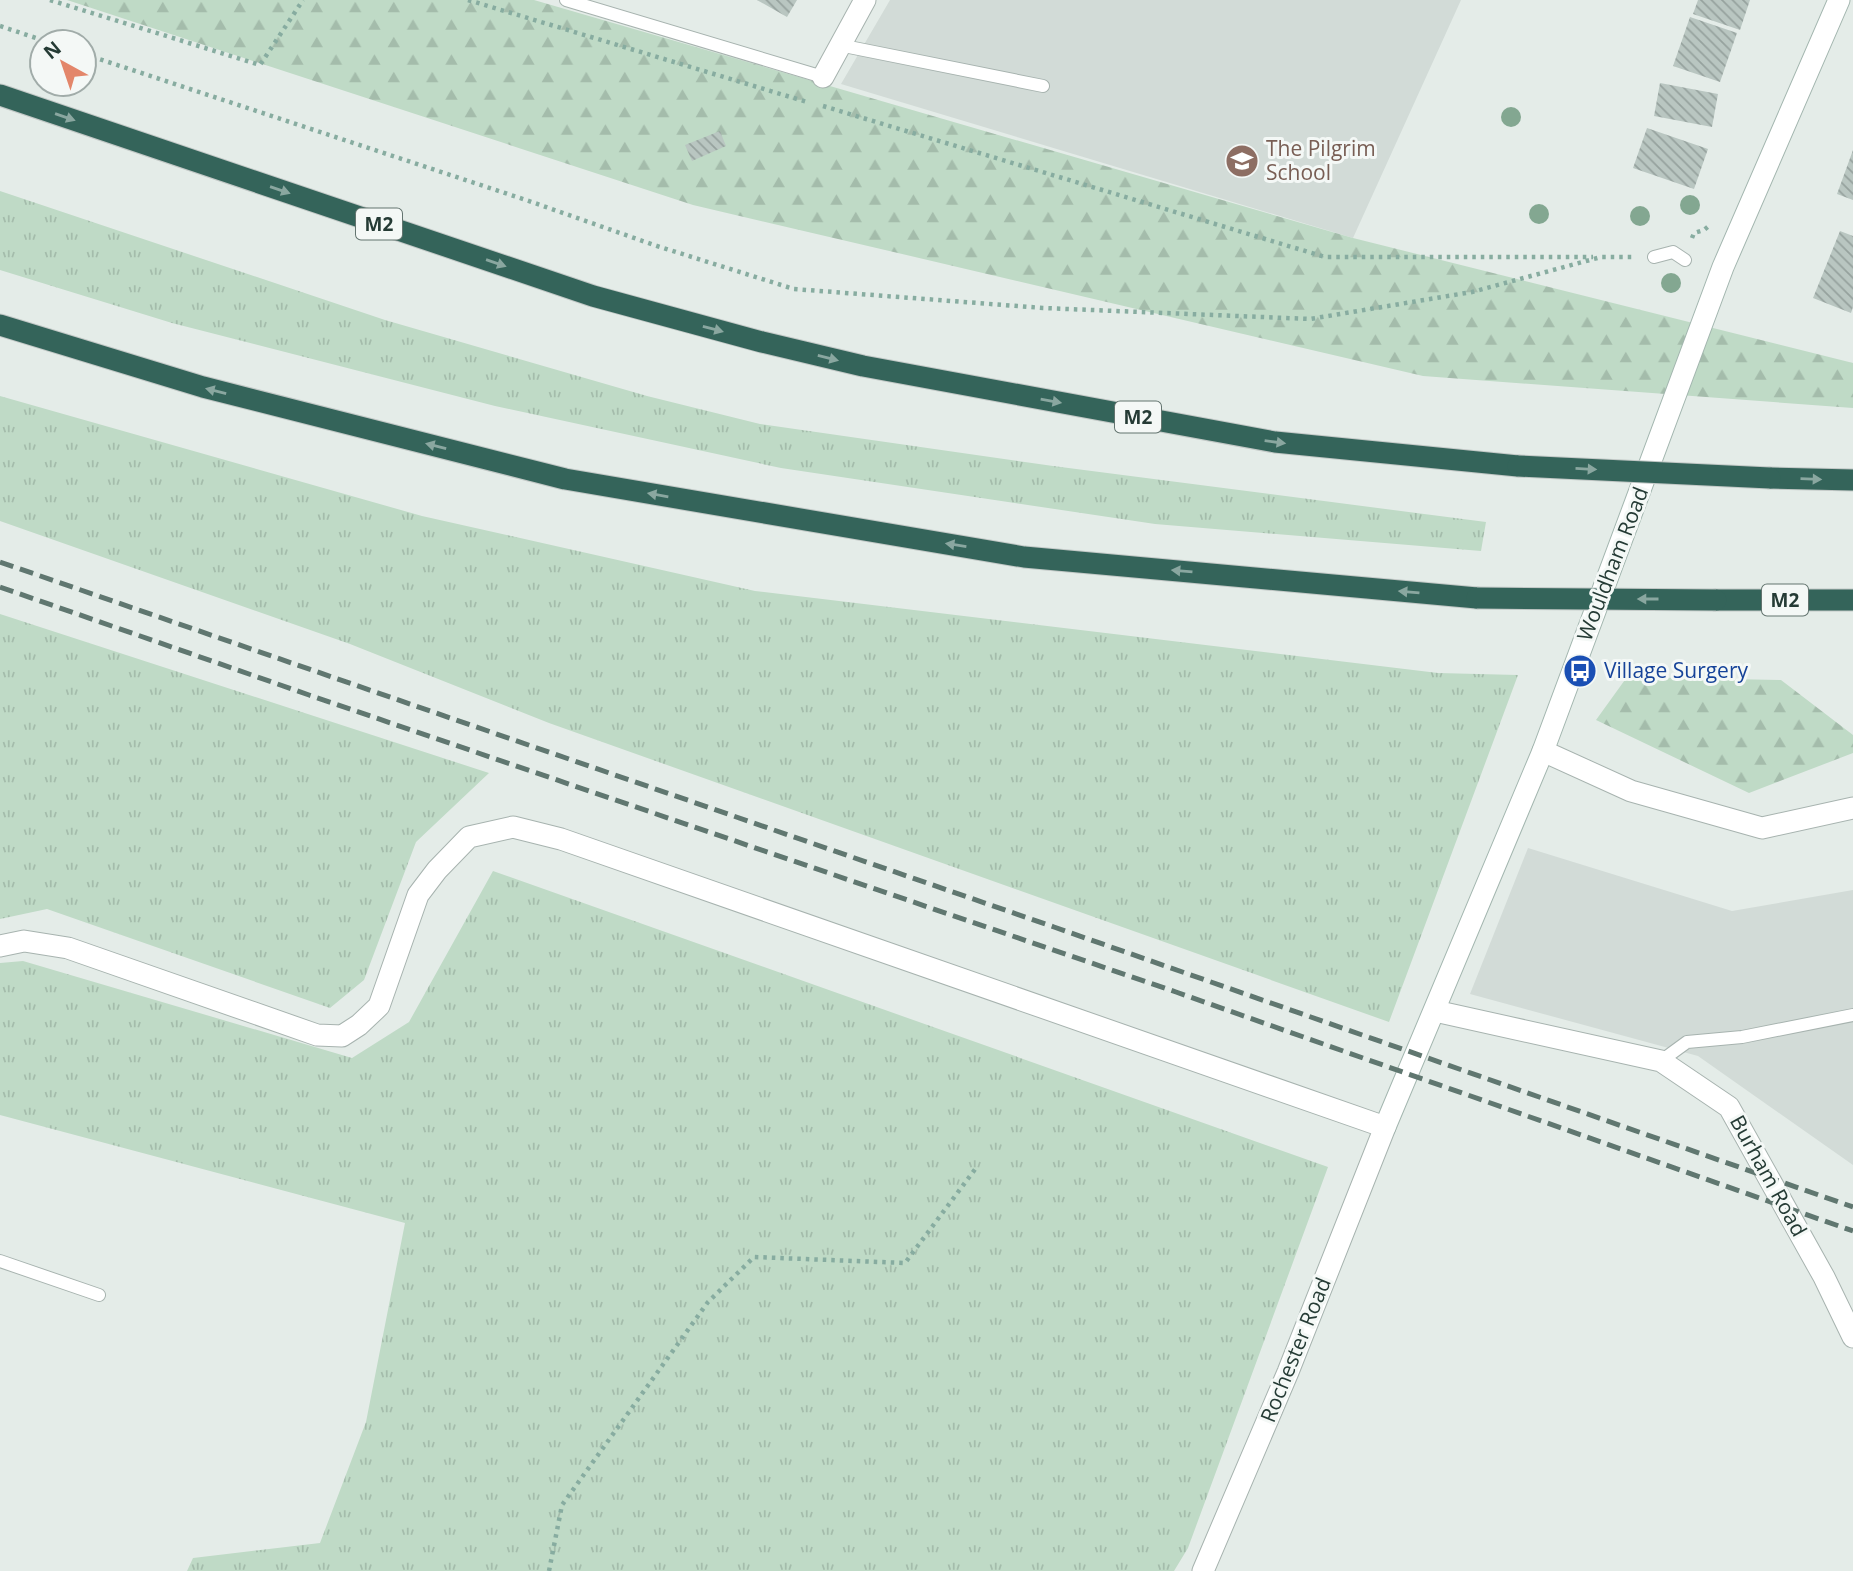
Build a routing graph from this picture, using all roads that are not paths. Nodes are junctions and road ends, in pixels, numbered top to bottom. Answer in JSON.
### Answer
{"nodes":[{"id":1,"x":566,"y":0,"type":"edge"},
{"id":2,"x":865,"y":0,"type":"edge"},
{"id":3,"x":1839,"y":0,"type":"edge"},
{"id":4,"x":839,"y":45,"type":"junction"},
{"id":5,"x":823,"y":77,"type":"joint"},
{"id":6,"x":1043,"y":86,"type":"dead end"},
{"id":7,"x":0,"y":95,"type":"edge"},
{"id":8,"x":1654,"y":257,"type":"road end"},
{"id":9,"x":1685,"y":260,"type":"dead end"},
{"id":10,"x":0,"y":325,"type":"edge"},
{"id":11,"x":1853,"y":480,"type":"edge"},
{"id":12,"x":1853,"y":600,"type":"edge"},
{"id":13,"x":1543,"y":751,"type":"junction"},
{"id":14,"x":1853,"y":808,"type":"edge"},
{"id":15,"x":0,"y":946,"type":"edge"},
{"id":16,"x":1435,"y":1011,"type":"junction"},
{"id":17,"x":1853,"y":1015,"type":"edge"},
{"id":18,"x":1661,"y":1061,"type":"junction"},
{"id":19,"x":1385,"y":1127,"type":"junction"},
{"id":20,"x":0,"y":1261,"type":"edge"},
{"id":21,"x":99,"y":1295,"type":"dead end"},
{"id":22,"x":1853,"y":1337,"type":"edge"},
{"id":23,"x":1203,"y":1571,"type":"edge"}],
"edges":[{"from":1,"to":5,"type":"lane"},
{"from":2,"to":4,"type":"street"},
{"from":3,"to":13,"type":"street","name":"Wouldham Road"},
{"from":4,"to":5,"type":"street"},
{"from":4,"to":6,"type":"lane"},
{"from":7,"to":11,"type":"highway","number":"M2","one_way":true,"bridge":true},
{"from":8,"to":9,"type":"lane"},
{"from":12,"to":10,"type":"highway","number":"M2","one_way":true,"bridge":true},
{"from":13,"to":14,"type":"street"},
{"from":13,"to":16,"type":"street","name":"Wouldham Road"},
{"from":15,"to":19,"type":"street"},
{"from":16,"to":18,"type":"street","name":"Burham Road"},
{"from":16,"to":19,"type":"street","name":"Wouldham Road"},
{"from":17,"to":18,"type":"lane"},
{"from":18,"to":22,"type":"street","name":"Burham Road"},
{"from":19,"to":23,"type":"street","name":"Rochester Road"},
{"from":20,"to":21,"type":"lane"}]}
